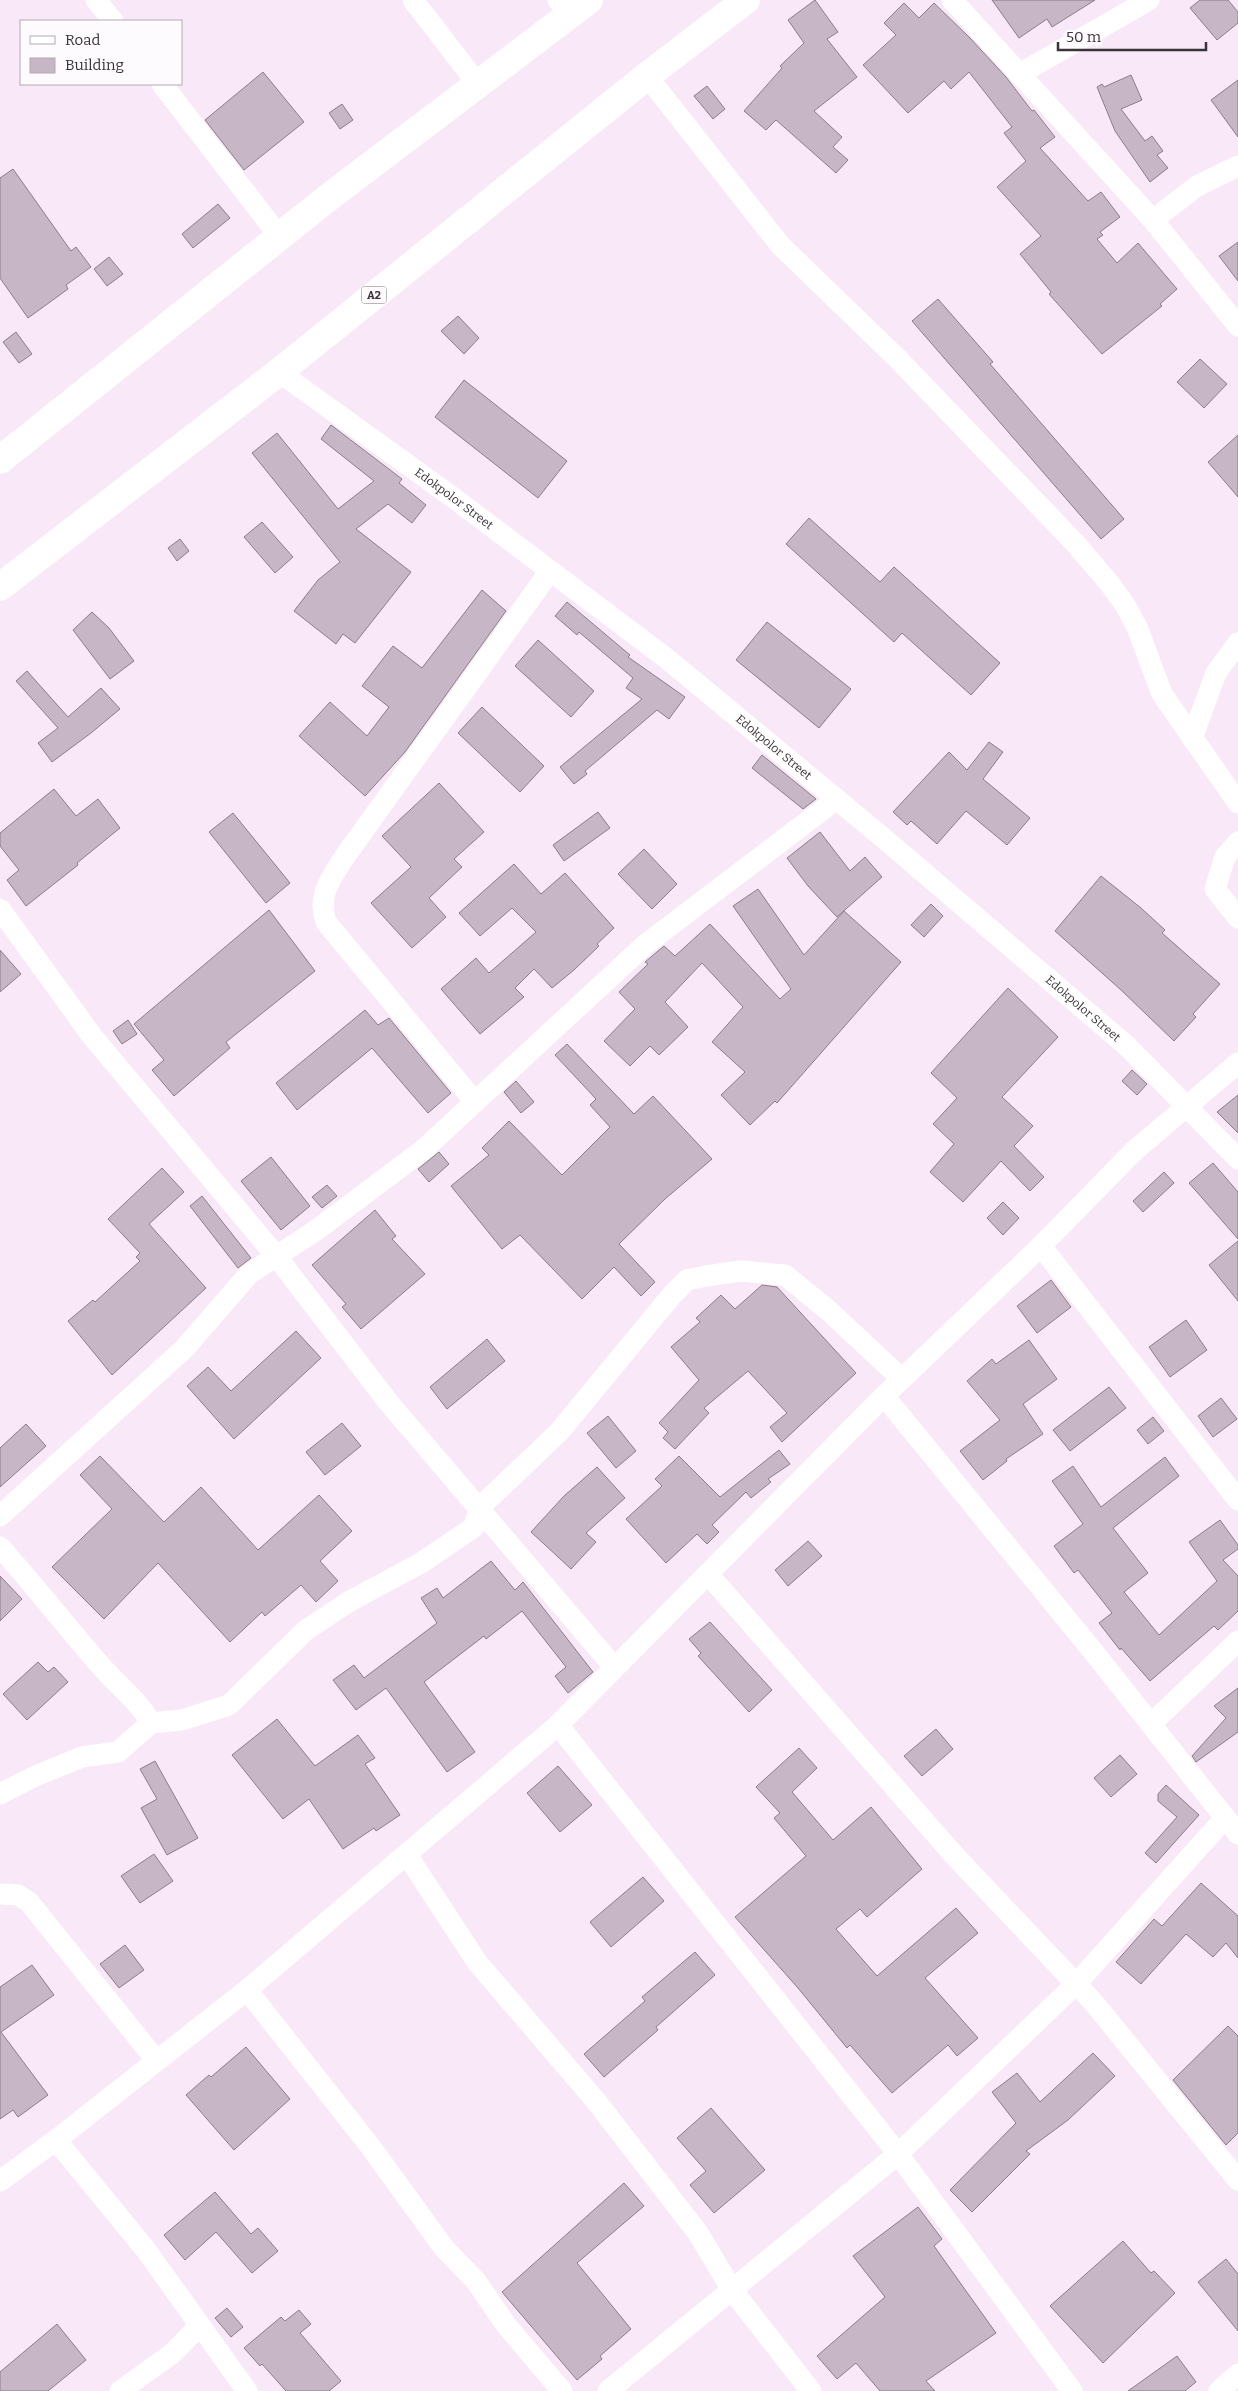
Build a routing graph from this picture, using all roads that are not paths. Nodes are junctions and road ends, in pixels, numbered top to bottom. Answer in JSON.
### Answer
{"nodes":[{"id":1,"x":96,"y":0,"type":"edge"},
{"id":2,"x":413,"y":0,"type":"edge"},
{"id":3,"x":746,"y":0,"type":"edge"},
{"id":4,"x":952,"y":0,"type":"edge"},
{"id":5,"x":1150,"y":0,"type":"edge"},
{"id":6,"x":572,"y":4,"type":"edge"},
{"id":7,"x":112,"y":20,"type":"edge"},
{"id":8,"x":1019,"y":74,"type":"junction"},
{"id":9,"x":647,"y":76,"type":"junction"},
{"id":10,"x":477,"y":83,"type":"junction"},
{"id":11,"x":163,"y":85,"type":"edge"},
{"id":12,"x":1238,"y":166,"type":"edge"},
{"id":13,"x":1153,"y":220,"type":"junction"},
{"id":14,"x":279,"y":236,"type":"junction"},
{"id":15,"x":1238,"y":326,"type":"edge"},
{"id":16,"x":279,"y":372,"type":"junction"},
{"id":17,"x":0,"y":460,"type":"edge"},
{"id":18,"x":550,"y":571,"type":"junction"},
{"id":19,"x":0,"y":587,"type":"edge"},
{"id":20,"x":1238,"y":643,"type":"edge"},
{"id":21,"x":1192,"y":738,"type":"junction"},
{"id":22,"x":837,"y":799,"type":"junction"},
{"id":23,"x":1238,"y":804,"type":"edge"},
{"id":24,"x":1238,"y":842,"type":"edge"},
{"id":25,"x":0,"y":910,"type":"edge"},
{"id":26,"x":1238,"y":918,"type":"edge"},
{"id":27,"x":1238,"y":1063,"type":"edge"},
{"id":28,"x":475,"y":1102,"type":"junction"},
{"id":29,"x":1189,"y":1107,"type":"junction"},
{"id":30,"x":1238,"y":1160,"type":"edge"},
{"id":31,"x":1041,"y":1246,"type":"junction"},
{"id":32,"x":277,"y":1257,"type":"junction"},
{"id":33,"x":902,"y":1379,"type":"junction"},
{"id":34,"x":884,"y":1396,"type":"junction"},
{"id":35,"x":1238,"y":1500,"type":"edge"},
{"id":36,"x":479,"y":1508,"type":"junction"},
{"id":37,"x":0,"y":1516,"type":"edge"},
{"id":38,"x":0,"y":1547,"type":"edge"},
{"id":39,"x":708,"y":1574,"type":"junction"},
{"id":40,"x":1238,"y":1641,"type":"edge"},
{"id":41,"x":614,"y":1667,"type":"junction"},
{"id":42,"x":151,"y":1722,"type":"junction"},
{"id":43,"x":1151,"y":1724,"type":"junction"},
{"id":44,"x":558,"y":1725,"type":"junction"},
{"id":45,"x":0,"y":1794,"type":"edge"},
{"id":46,"x":1225,"y":1818,"type":"junction"},
{"id":47,"x":1238,"y":1834,"type":"edge"},
{"id":48,"x":407,"y":1854,"type":"junction"},
{"id":49,"x":0,"y":1894,"type":"edge"},
{"id":50,"x":1076,"y":1984,"type":"junction"},
{"id":51,"x":248,"y":1990,"type":"junction"},
{"id":52,"x":156,"y":2060,"type":"junction"},
{"id":53,"x":56,"y":2140,"type":"junction"},
{"id":54,"x":898,"y":2154,"type":"junction"},
{"id":55,"x":1238,"y":2180,"type":"edge"},
{"id":56,"x":0,"y":2181,"type":"edge"},
{"id":57,"x":732,"y":2290,"type":"junction"},
{"id":58,"x":200,"y":2325,"type":"junction"},
{"id":59,"x":1238,"y":2374,"type":"edge"},
{"id":60,"x":120,"y":2391,"type":"edge"},
{"id":61,"x":247,"y":2391,"type":"edge"},
{"id":62,"x":562,"y":2391,"type":"edge"},
{"id":63,"x":608,"y":2391,"type":"edge"},
{"id":64,"x":812,"y":2391,"type":"edge"},
{"id":65,"x":1072,"y":2391,"type":"edge"},
{"id":66,"x":1219,"y":2391,"type":"edge"}],
"edges":[{"from":1,"to":7,"type":"street"},
{"from":2,"to":10,"type":"street"},
{"from":3,"to":9,"type":"highway","number":"A2"},
{"from":4,"to":8,"type":"street"},
{"from":5,"to":8,"type":"street"},
{"from":6,"to":10,"type":"highway"},
{"from":8,"to":13,"type":"street"},
{"from":9,"to":16,"type":"highway","number":"A2"},
{"from":9,"to":21,"type":"street"},
{"from":10,"to":14,"type":"highway"},
{"from":11,"to":14,"type":"street"},
{"from":12,"to":13,"type":"street"},
{"from":13,"to":15,"type":"street"},
{"from":14,"to":17,"type":"highway"},
{"from":16,"to":18,"type":"street","name":"Edokpolor Street"},
{"from":16,"to":19,"type":"highway","number":"A2"},
{"from":18,"to":22,"type":"street","name":"Edokpolor Street"},
{"from":18,"to":28,"type":"street"},
{"from":20,"to":21,"type":"street"},
{"from":21,"to":23,"type":"street"},
{"from":22,"to":28,"type":"street"},
{"from":22,"to":29,"type":"street","name":"Edokpolor Street"},
{"from":24,"to":26,"type":"street"},
{"from":25,"to":32,"type":"street"},
{"from":27,"to":29,"type":"street"},
{"from":28,"to":32,"type":"street"},
{"from":29,"to":30,"type":"street","name":"Edokpolor Street"},
{"from":29,"to":31,"type":"street"},
{"from":31,"to":33,"type":"street"},
{"from":31,"to":35,"type":"street"},
{"from":32,"to":36,"type":"street"},
{"from":32,"to":37,"type":"street"},
{"from":33,"to":34,"type":"street"},
{"from":33,"to":36,"type":"street"},
{"from":34,"to":39,"type":"street"},
{"from":34,"to":43,"type":"street"},
{"from":36,"to":41,"type":"street"},
{"from":36,"to":42,"type":"street"},
{"from":38,"to":42,"type":"street"},
{"from":39,"to":41,"type":"street"},
{"from":39,"to":50,"type":"street"},
{"from":40,"to":43,"type":"street"},
{"from":41,"to":44,"type":"street"},
{"from":42,"to":45,"type":"street"},
{"from":43,"to":46,"type":"street"},
{"from":44,"to":48,"type":"street"},
{"from":44,"to":54,"type":"street"},
{"from":46,"to":47,"type":"street"},
{"from":46,"to":50,"type":"street"},
{"from":48,"to":51,"type":"street"},
{"from":48,"to":57,"type":"street"},
{"from":49,"to":52,"type":"street"},
{"from":50,"to":54,"type":"street"},
{"from":50,"to":55,"type":"street"},
{"from":51,"to":52,"type":"street"},
{"from":51,"to":62,"type":"street"},
{"from":52,"to":53,"type":"street"},
{"from":53,"to":56,"type":"street"},
{"from":53,"to":58,"type":"street"},
{"from":54,"to":57,"type":"street"},
{"from":54,"to":65,"type":"street"},
{"from":57,"to":63,"type":"street"},
{"from":57,"to":64,"type":"street"},
{"from":58,"to":60,"type":"street"},
{"from":58,"to":61,"type":"street"},
{"from":59,"to":66,"type":"street"}]}
